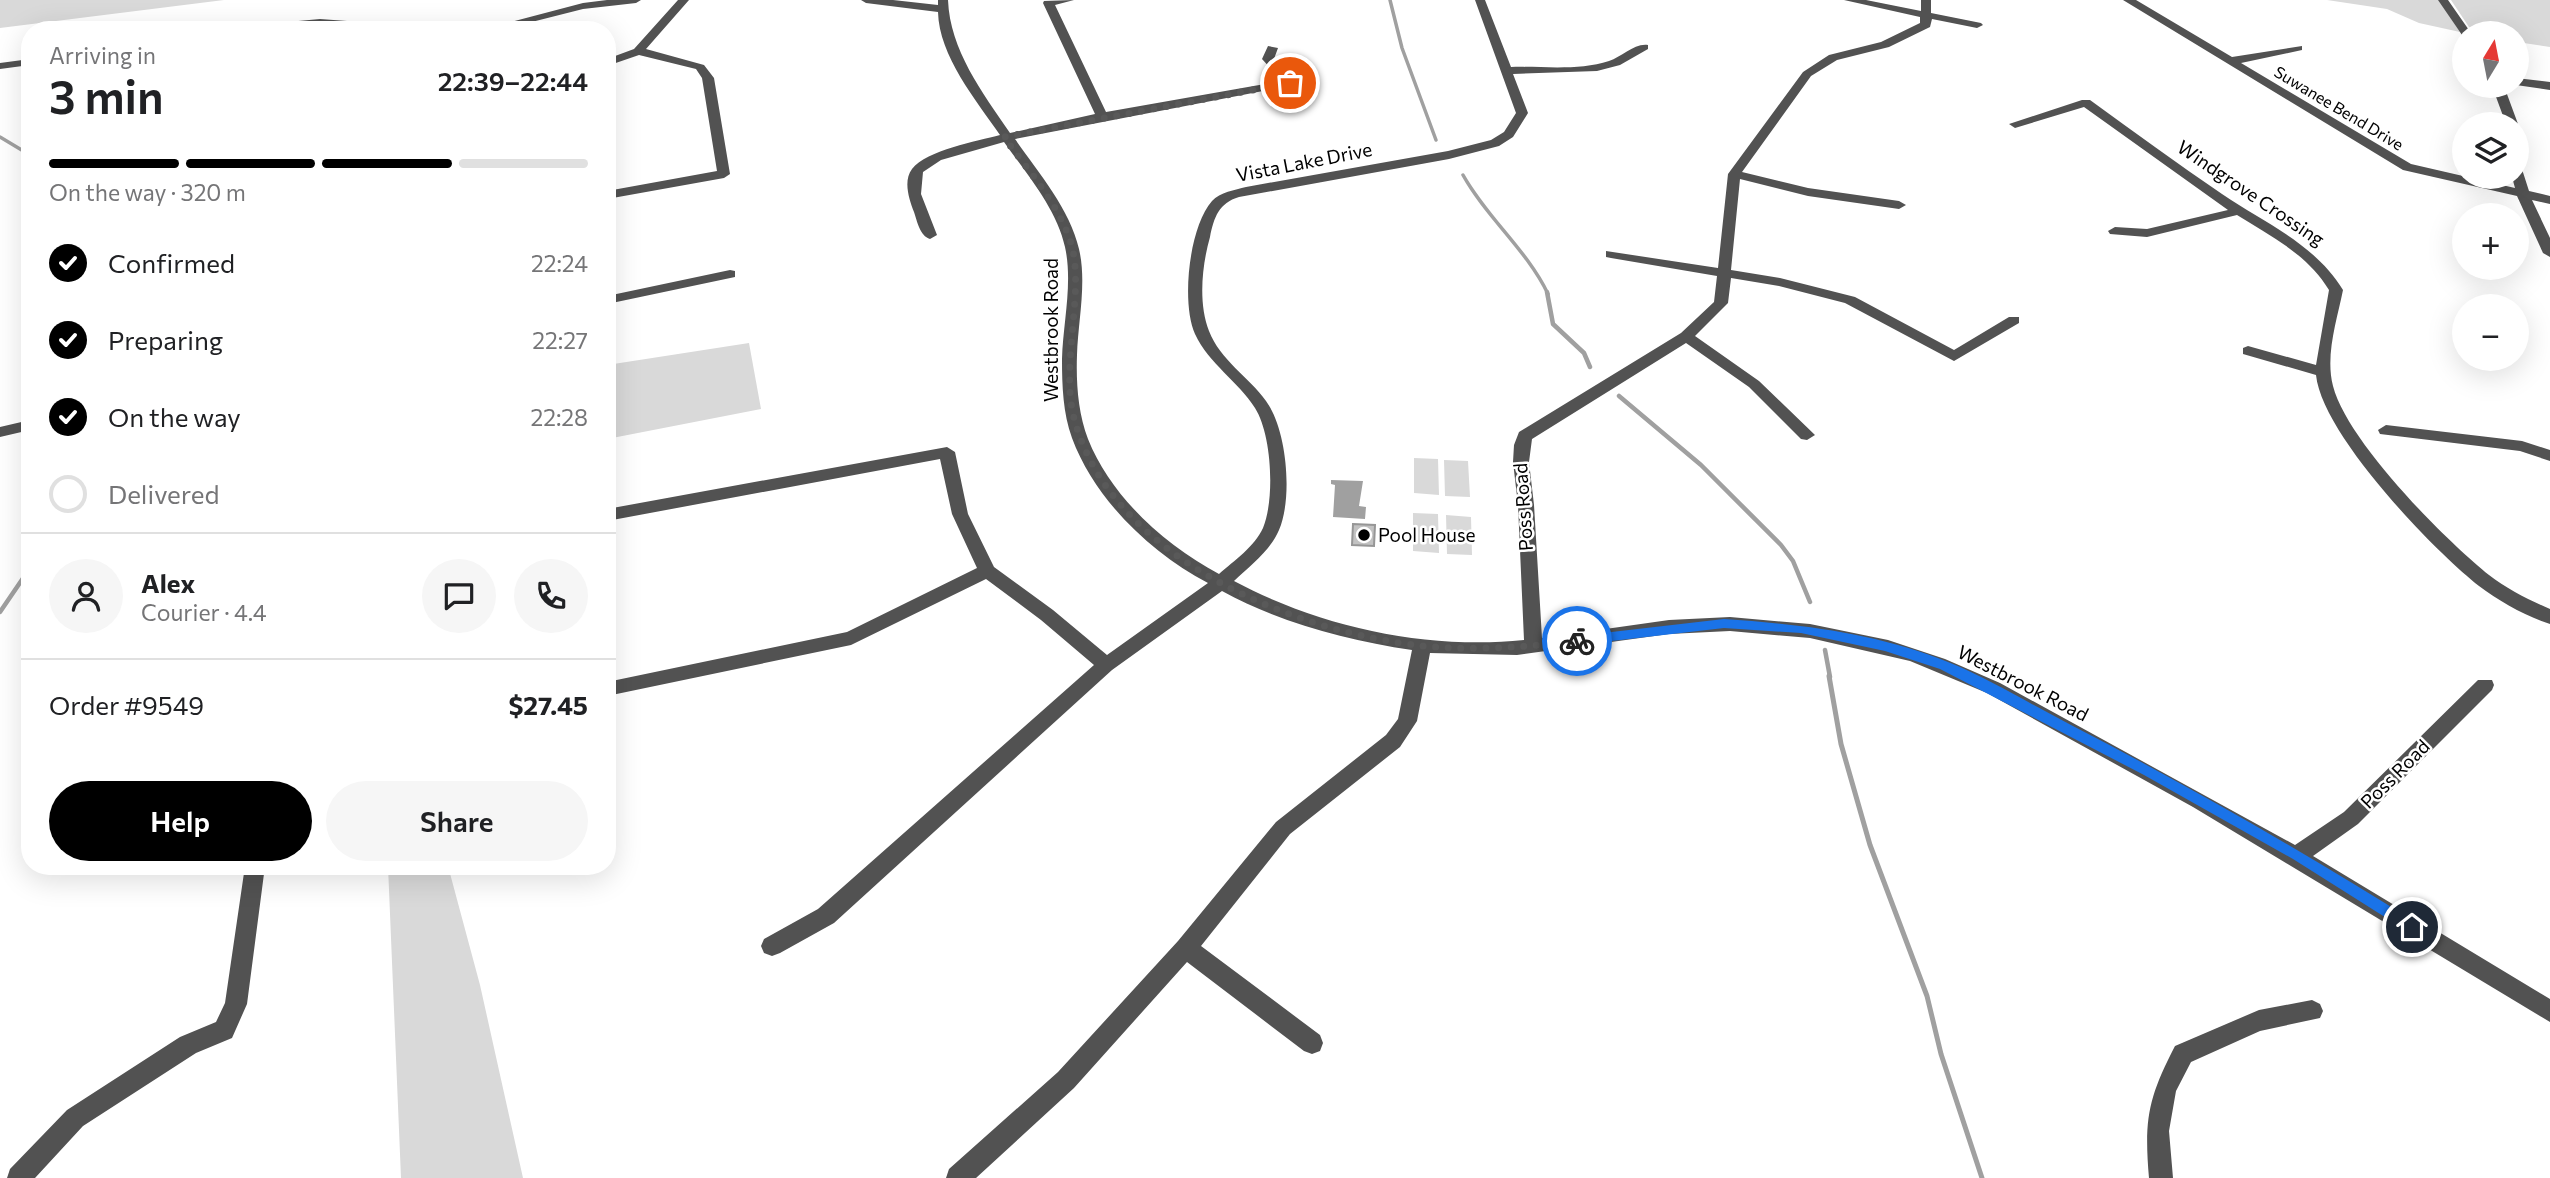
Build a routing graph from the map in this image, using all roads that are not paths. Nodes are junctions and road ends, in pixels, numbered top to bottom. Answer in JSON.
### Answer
{"nodes":[{"id":1,"x":636,"y":0,"type":"edge"},
{"id":2,"x":684,"y":0,"type":"edge"},
{"id":3,"x":866,"y":0,"type":"edge"},
{"id":4,"x":1069,"y":0,"type":"edge"},
{"id":5,"x":1480,"y":0,"type":"edge"},
{"id":6,"x":1849,"y":0,"type":"edge"},
{"id":7,"x":1926,"y":0,"type":"edge"},
{"id":8,"x":2128,"y":0,"type":"edge"},
{"id":9,"x":2443,"y":0,"type":"edge"},
{"id":10,"x":941,"y":5,"type":"edge"},
{"id":11,"x":1927,"y":15,"type":"junction"},
{"id":12,"x":522,"y":21,"type":"edge"},
{"id":13,"x":2458,"y":21,"type":"edge"},
{"id":14,"x":1977,"y":25,"type":"dead end"},
{"id":15,"x":1644,"y":47,"type":"dead end"},
{"id":16,"x":1272,"y":48,"type":"dead end"},
{"id":17,"x":2298,"y":48,"type":"dead end"},
{"id":18,"x":638,"y":51,"type":"junction"},
{"id":19,"x":616,"y":60,"type":"edge"},
{"id":20,"x":2231,"y":61,"type":"junction"},
{"id":21,"x":21,"y":63,"type":"edge"},
{"id":22,"x":0,"y":66,"type":"edge"},
{"id":23,"x":1507,"y":71,"type":"junction"},
{"id":24,"x":2529,"y":83,"type":"edge"},
{"id":25,"x":2550,"y":86,"type":"edge"},
{"id":26,"x":1103,"y":119,"type":"junction"},
{"id":27,"x":2015,"y":124,"type":"dead end"},
{"id":28,"x":1004,"y":137,"type":"junction"},
{"id":29,"x":1734,"y":174,"type":"junction"},
{"id":30,"x":2522,"y":189,"type":"edge"},
{"id":31,"x":616,"y":193,"type":"edge"},
{"id":32,"x":2523,"y":195,"type":"junction"},
{"id":33,"x":2550,"y":200,"type":"edge"},
{"id":34,"x":1899,"y":205,"type":"dead end"},
{"id":35,"x":2239,"y":211,"type":"junction"},
{"id":36,"x":2115,"y":231,"type":"dead end"},
{"id":37,"x":930,"y":235,"type":"dead end"},
{"id":38,"x":2550,"y":253,"type":"edge"},
{"id":39,"x":1611,"y":254,"type":"dead end"},
{"id":40,"x":730,"y":274,"type":"dead end"},
{"id":41,"x":1723,"y":274,"type":"junction"},
{"id":42,"x":616,"y":298,"type":"edge"},
{"id":43,"x":2014,"y":320,"type":"dead end"},
{"id":44,"x":1686,"y":336,"type":"junction"},
{"id":45,"x":2248,"y":351,"type":"dead end"},
{"id":46,"x":2324,"y":372,"type":"junction"},
{"id":47,"x":21,"y":427,"type":"edge"},
{"id":48,"x":2386,"y":430,"type":"dead end"},
{"id":49,"x":0,"y":432,"type":"edge"},
{"id":50,"x":1807,"y":435,"type":"dead end"},
{"id":51,"x":2550,"y":456,"type":"edge"},
{"id":52,"x":616,"y":513,"type":"edge"},
{"id":53,"x":987,"y":571,"type":"junction"},
{"id":54,"x":1220,"y":583,"type":"junction"},
{"id":55,"x":2550,"y":617,"type":"edge"},
{"id":56,"x":1422,"y":646,"type":"junction"},
{"id":57,"x":1534,"y":646,"type":"junction"},
{"id":58,"x":1106,"y":665,"type":"junction"},
{"id":59,"x":2485,"y":685,"type":"dead end"},
{"id":60,"x":616,"y":687,"type":"edge"},
{"id":61,"x":2297,"y":855,"type":"junction"},
{"id":62,"x":254,"y":875,"type":"edge"},
{"id":63,"x":772,"y":946,"type":"dead end"},
{"id":64,"x":1186,"y":948,"type":"junction"},
{"id":65,"x":2550,"y":1010,"type":"edge"},
{"id":66,"x":2312,"y":1011,"type":"dead end"},
{"id":67,"x":1312,"y":1043,"type":"dead end"},
{"id":68,"x":19,"y":1178,"type":"edge"},
{"id":69,"x":958,"y":1178,"type":"edge"},
{"id":70,"x":2161,"y":1178,"type":"edge"}],
"edges":[{"from":1,"to":12,"type":"street"},
{"from":2,"to":18,"type":"street"},
{"from":3,"to":10,"type":"street"},
{"from":4,"to":26,"type":"street"},
{"from":5,"to":23,"type":"street","name":"Vista Lake Drive"},
{"from":6,"to":11,"type":"street"},
{"from":7,"to":11,"type":"street"},
{"from":8,"to":20,"type":"street","name":"Suwanee Bend Drive"},
{"from":9,"to":13,"type":"street"},
{"from":10,"to":28,"type":"street","name":"Westbrook Road"},
{"from":11,"to":14,"type":"street"},
{"from":11,"to":29,"type":"street"},
{"from":15,"to":23,"type":"street"},
{"from":16,"to":26,"type":"street"},
{"from":17,"to":20,"type":"street"},
{"from":18,"to":19,"type":"street"},
{"from":18,"to":31,"type":"street"},
{"from":20,"to":32,"type":"street","name":"Suwanee Bend Drive"},
{"from":21,"to":22,"type":"street"},
{"from":23,"to":54,"type":"street","name":"Vista Lake Drive"},
{"from":24,"to":25,"type":"street"},
{"from":26,"to":28,"type":"street"},
{"from":27,"to":35,"type":"street","name":"Windgrove Crossing"},
{"from":28,"to":37,"type":"street"},
{"from":28,"to":54,"type":"street","name":"Westbrook Road"},
{"from":29,"to":34,"type":"street"},
{"from":29,"to":41,"type":"street","name":"Poss Road"},
{"from":30,"to":32,"type":"street"},
{"from":32,"to":33,"type":"street","name":"Suwanee Bend Drive"},
{"from":32,"to":38,"type":"street"},
{"from":35,"to":36,"type":"street"},
{"from":35,"to":46,"type":"street","name":"Windgrove Crossing"},
{"from":39,"to":41,"type":"street"},
{"from":40,"to":42,"type":"street"},
{"from":41,"to":43,"type":"street"},
{"from":41,"to":44,"type":"street","name":"Poss Road"},
{"from":44,"to":50,"type":"street"},
{"from":44,"to":57,"type":"street","name":"Poss Road"},
{"from":45,"to":46,"type":"street"},
{"from":46,"to":55,"type":"street","name":"Windgrove Crossing"},
{"from":47,"to":49,"type":"street"},
{"from":48,"to":51,"type":"street"},
{"from":52,"to":53,"type":"street"},
{"from":53,"to":58,"type":"street"},
{"from":53,"to":60,"type":"street"},
{"from":54,"to":56,"type":"street","name":"Westbrook Road"},
{"from":54,"to":58,"type":"street","name":"Vista Lake Drive"},
{"from":56,"to":57,"type":"street","name":"Westbrook Road"},
{"from":56,"to":64,"type":"street"},
{"from":57,"to":61,"type":"street","name":"Westbrook Road"},
{"from":58,"to":63,"type":"street","name":"Vista Lake Drive"},
{"from":59,"to":61,"type":"street","name":"Poss Road"},
{"from":61,"to":65,"type":"street","name":"Westbrook Road"},
{"from":62,"to":68,"type":"street"},
{"from":64,"to":67,"type":"street"},
{"from":64,"to":69,"type":"street"},
{"from":66,"to":70,"type":"street"}]}
